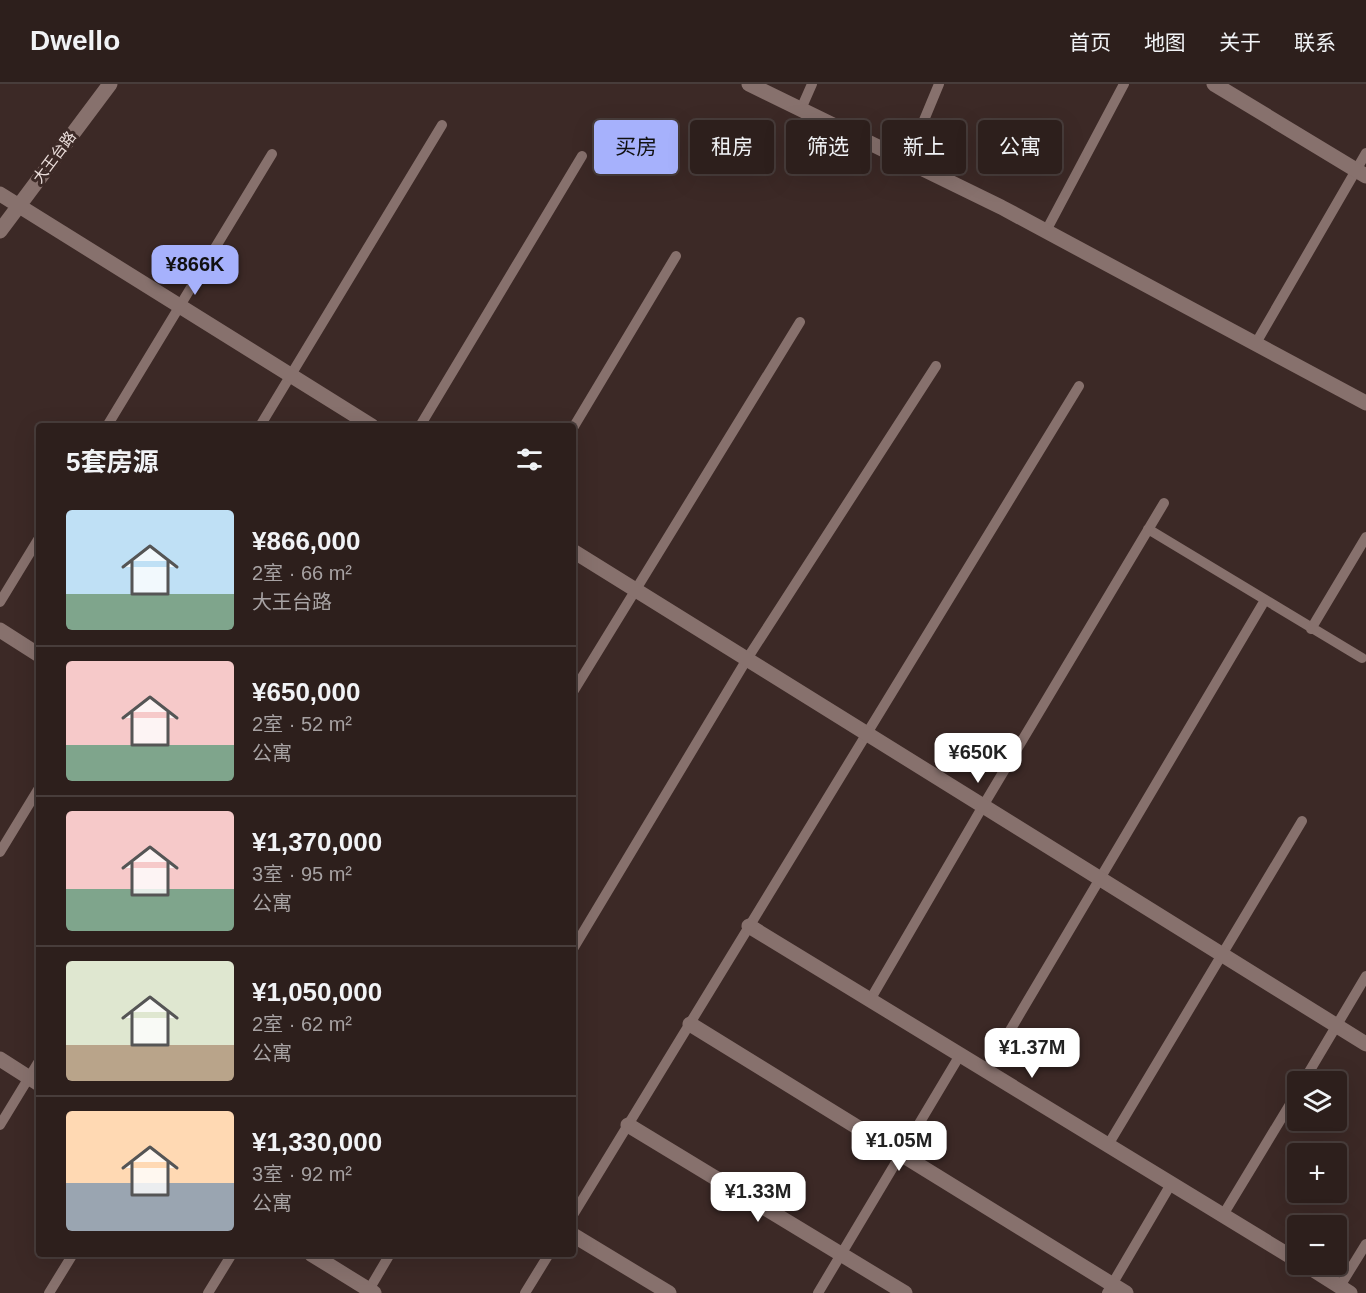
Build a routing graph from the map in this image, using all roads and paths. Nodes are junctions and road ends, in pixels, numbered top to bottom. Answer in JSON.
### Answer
{"nodes":[{"id":1,"x":110,"y":84,"type":"edge"},
{"id":2,"x":749,"y":84,"type":"edge"},
{"id":3,"x":812,"y":84,"type":"edge"},
{"id":4,"x":939,"y":84,"type":"edge"},
{"id":5,"x":1124,"y":84,"type":"edge"},
{"id":6,"x":1214,"y":84,"type":"edge"},
{"id":7,"x":801,"y":109,"type":"junction"},
{"id":8,"x":924,"y":120,"type":"edge"},
{"id":9,"x":442,"y":125,"type":"dead end"},
{"id":10,"x":882,"y":149,"type":"edge"},
{"id":11,"x":1366,"y":153,"type":"edge"},
{"id":12,"x":272,"y":154,"type":"dead end"},
{"id":13,"x":582,"y":156,"type":"dead end"},
{"id":14,"x":1361,"y":172,"type":"edge"},
{"id":15,"x":933,"y":174,"type":"edge"},
{"id":16,"x":0,"y":194,"type":"edge"},
{"id":17,"x":18,"y":205,"type":"junction"},
{"id":18,"x":0,"y":231,"type":"edge"},
{"id":19,"x":1046,"y":231,"type":"junction"},
{"id":20,"x":676,"y":256,"type":"dead end"},
{"id":21,"x":179,"y":306,"type":"junction"},
{"id":22,"x":801,"y":322,"type":"dead end"},
{"id":23,"x":1256,"y":343,"type":"junction"},
{"id":24,"x":936,"y":366,"type":"dead end"},
{"id":25,"x":291,"y":376,"type":"junction"},
{"id":26,"x":1079,"y":386,"type":"dead end"},
{"id":27,"x":1366,"y":403,"type":"edge"},
{"id":28,"x":108,"y":423,"type":"edge"},
{"id":29,"x":262,"y":423,"type":"edge"},
{"id":30,"x":367,"y":423,"type":"edge"},
{"id":31,"x":422,"y":423,"type":"edge"},
{"id":32,"x":576,"y":423,"type":"edge"},
{"id":33,"x":1164,"y":503,"type":"dead end"},
{"id":34,"x":1148,"y":530,"type":"junction"},
{"id":35,"x":1366,"y":537,"type":"edge"},
{"id":36,"x":36,"y":543,"type":"edge"},
{"id":37,"x":576,"y":553,"type":"edge"},
{"id":38,"x":635,"y":590,"type":"junction"},
{"id":39,"x":1265,"y":600,"type":"junction"},
{"id":40,"x":0,"y":602,"type":"edge"},
{"id":41,"x":1311,"y":629,"type":"junction"},
{"id":42,"x":0,"y":630,"type":"edge"},
{"id":43,"x":36,"y":653,"type":"edge"},
{"id":44,"x":1362,"y":658,"type":"dead end"},
{"id":45,"x":747,"y":659,"type":"junction"},
{"id":46,"x":576,"y":687,"type":"edge"},
{"id":47,"x":867,"y":734,"type":"junction"},
{"id":48,"x":36,"y":793,"type":"edge"},
{"id":49,"x":982,"y":806,"type":"junction"},
{"id":50,"x":1302,"y":821,"type":"dead end"},
{"id":51,"x":0,"y":852,"type":"edge"},
{"id":52,"x":1100,"y":879,"type":"junction"},
{"id":53,"x":749,"y":926,"type":"junction"},
{"id":54,"x":576,"y":944,"type":"edge"},
{"id":55,"x":1222,"y":955,"type":"junction"},
{"id":56,"x":1366,"y":976,"type":"edge"},
{"id":57,"x":870,"y":1000,"type":"junction"},
{"id":58,"x":690,"y":1024,"type":"junction"},
{"id":59,"x":1336,"y":1026,"type":"junction"},
{"id":60,"x":1366,"y":1044,"type":"edge"},
{"id":61,"x":960,"y":1055,"type":"junction"},
{"id":62,"x":0,"y":1059,"type":"edge"},
{"id":63,"x":986,"y":1071,"type":"junction"},
{"id":64,"x":1309,"y":1071,"type":"edge"},
{"id":65,"x":34,"y":1081,"type":"edge"},
{"id":66,"x":1287,"y":1109,"type":"edge"},
{"id":67,"x":0,"y":1125,"type":"edge"},
{"id":68,"x":628,"y":1125,"type":"junction"},
{"id":69,"x":1108,"y":1145,"type":"junction"},
{"id":70,"x":901,"y":1154,"type":"junction"},
{"id":71,"x":1171,"y":1184,"type":"junction"},
{"id":72,"x":576,"y":1210,"type":"edge"},
{"id":73,"x":1224,"y":1215,"type":"junction"},
{"id":74,"x":576,"y":1237,"type":"edge"},
{"id":75,"x":1366,"y":1244,"type":"edge"},
{"id":76,"x":841,"y":1254,"type":"junction"},
{"id":77,"x":1287,"y":1254,"type":"edge"},
{"id":78,"x":71,"y":1257,"type":"edge"},
{"id":79,"x":230,"y":1257,"type":"edge"},
{"id":80,"x":317,"y":1257,"type":"edge"},
{"id":81,"x":388,"y":1257,"type":"edge"},
{"id":82,"x":547,"y":1257,"type":"edge"},
{"id":83,"x":1321,"y":1275,"type":"edge"},
{"id":84,"x":1109,"y":1289,"type":"edge"},
{"id":85,"x":1345,"y":1290,"type":"edge"},
{"id":86,"x":370,"y":1292,"type":"edge"},
{"id":87,"x":49,"y":1293,"type":"edge"},
{"id":88,"x":208,"y":1293,"type":"edge"},
{"id":89,"x":525,"y":1293,"type":"edge"},
{"id":90,"x":669,"y":1293,"type":"edge"},
{"id":91,"x":818,"y":1293,"type":"edge"},
{"id":92,"x":905,"y":1293,"type":"edge"},
{"id":93,"x":1126,"y":1293,"type":"edge"}],
"edges":[{"from":1,"to":17,"type":"street","name":"大王台路"},
{"from":2,"to":7,"type":"street"},
{"from":3,"to":7,"type":"lane"},
{"from":4,"to":8,"type":"lane"},
{"from":5,"to":19,"type":"lane"},
{"from":6,"to":14,"type":"street"},
{"from":7,"to":10,"type":"street"},
{"from":9,"to":25,"type":"lane"},
{"from":11,"to":14,"type":"lane"},
{"from":12,"to":21,"type":"lane"},
{"from":13,"to":31,"type":"lane"},
{"from":14,"to":23,"type":"lane"},
{"from":15,"to":19,"type":"street"},
{"from":16,"to":17,"type":"street"},
{"from":17,"to":18,"type":"street","name":"大王台路"},
{"from":17,"to":21,"type":"street"},
{"from":19,"to":23,"type":"street"},
{"from":20,"to":32,"type":"lane"},
{"from":21,"to":25,"type":"street"},
{"from":21,"to":28,"type":"lane"},
{"from":22,"to":38,"type":"lane"},
{"from":23,"to":27,"type":"street"},
{"from":24,"to":45,"type":"lane"},
{"from":25,"to":29,"type":"lane"},
{"from":25,"to":30,"type":"street"},
{"from":26,"to":47,"type":"lane"},
{"from":33,"to":34,"type":"lane"},
{"from":34,"to":39,"type":"lane"},
{"from":34,"to":49,"type":"lane"},
{"from":35,"to":41,"type":"lane"},
{"from":36,"to":40,"type":"lane"},
{"from":37,"to":38,"type":"street"},
{"from":38,"to":45,"type":"street"},
{"from":38,"to":46,"type":"lane"},
{"from":39,"to":41,"type":"lane"},
{"from":39,"to":52,"type":"lane"},
{"from":41,"to":44,"type":"lane"},
{"from":42,"to":43,"type":"street"},
{"from":45,"to":47,"type":"street"},
{"from":45,"to":54,"type":"lane"},
{"from":47,"to":49,"type":"street"},
{"from":47,"to":53,"type":"lane"},
{"from":48,"to":51,"type":"lane"},
{"from":49,"to":52,"type":"street"},
{"from":49,"to":57,"type":"lane"},
{"from":50,"to":55,"type":"lane"},
{"from":52,"to":55,"type":"street"},
{"from":52,"to":63,"type":"lane"},
{"from":53,"to":57,"type":"street"},
{"from":53,"to":58,"type":"lane"},
{"from":55,"to":59,"type":"street"},
{"from":55,"to":69,"type":"lane"},
{"from":56,"to":59,"type":"lane"},
{"from":57,"to":61,"type":"street"},
{"from":58,"to":68,"type":"lane"},
{"from":58,"to":70,"type":"street"},
{"from":59,"to":60,"type":"street"},
{"from":59,"to":64,"type":"lane"},
{"from":61,"to":63,"type":"street"},
{"from":61,"to":70,"type":"lane"},
{"from":62,"to":65,"type":"street"},
{"from":63,"to":69,"type":"street"},
{"from":65,"to":67,"type":"lane"},
{"from":66,"to":73,"type":"lane"},
{"from":68,"to":72,"type":"lane"},
{"from":68,"to":76,"type":"street"},
{"from":69,"to":71,"type":"street"},
{"from":70,"to":76,"type":"lane"},
{"from":70,"to":84,"type":"street"},
{"from":71,"to":73,"type":"street"},
{"from":71,"to":84,"type":"lane"},
{"from":73,"to":77,"type":"street"},
{"from":74,"to":90,"type":"street"},
{"from":75,"to":85,"type":"lane"},
{"from":76,"to":91,"type":"lane"},
{"from":76,"to":92,"type":"street"},
{"from":78,"to":87,"type":"lane"},
{"from":79,"to":88,"type":"lane"},
{"from":80,"to":86,"type":"street"},
{"from":81,"to":86,"type":"lane"},
{"from":82,"to":89,"type":"lane"},
{"from":83,"to":85,"type":"street"},
{"from":84,"to":93,"type":"street"}]}
